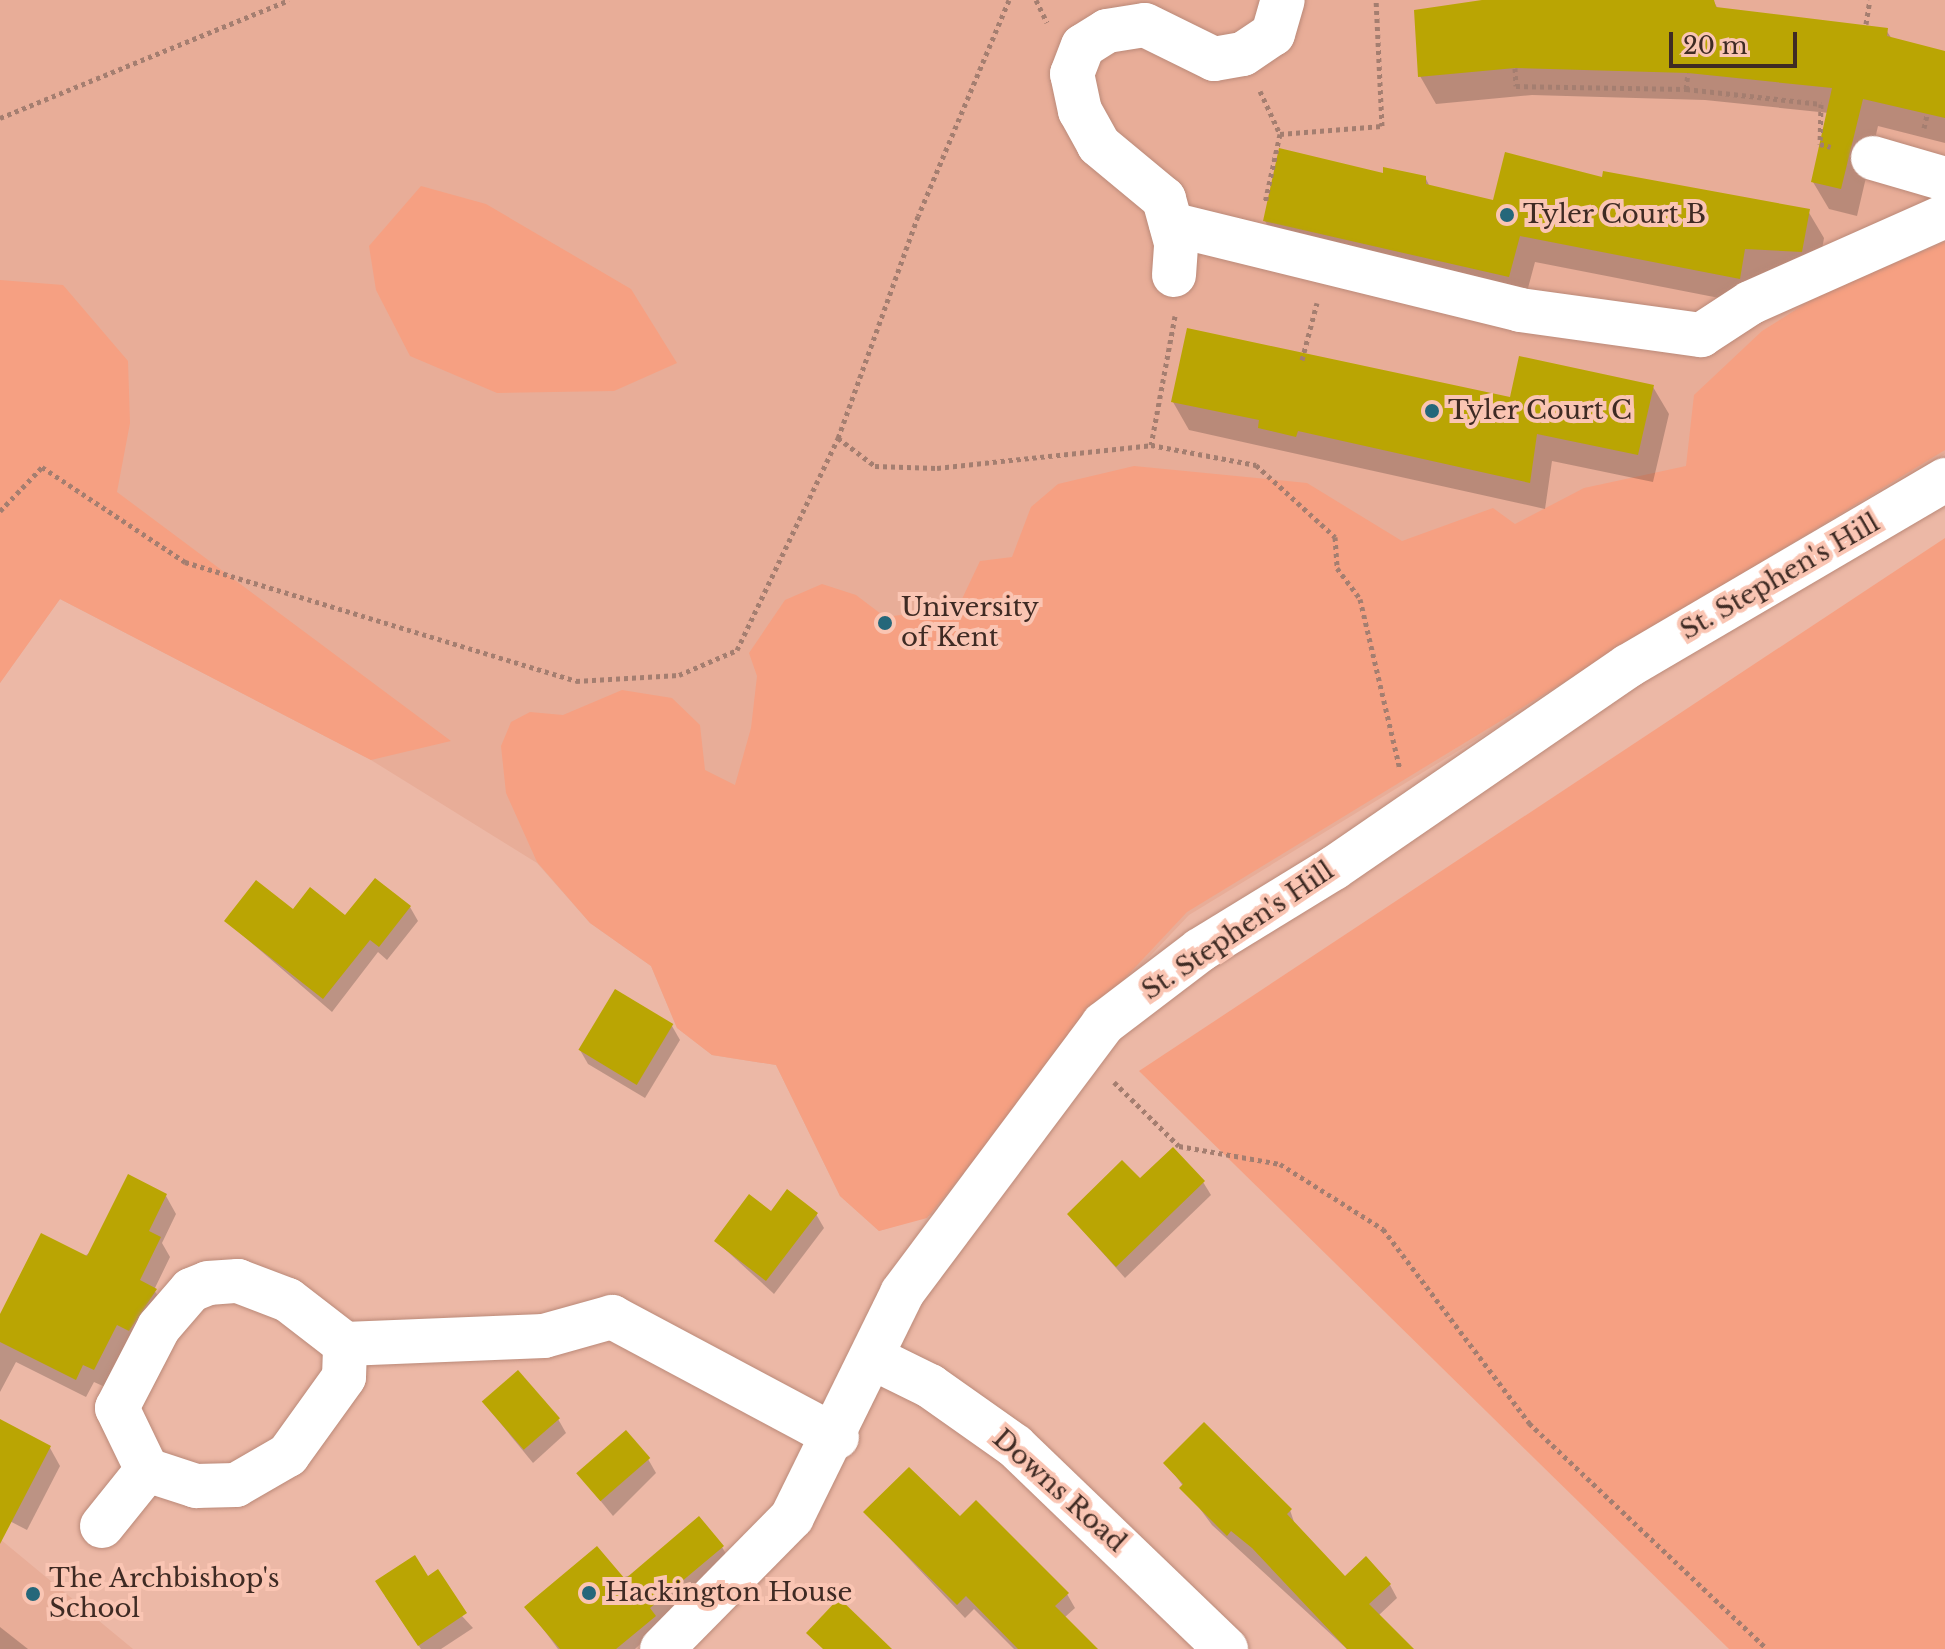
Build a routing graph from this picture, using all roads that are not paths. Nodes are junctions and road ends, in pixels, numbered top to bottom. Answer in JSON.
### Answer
{"nodes":[{"id":1,"x":1283,"y":0,"type":"edge"},
{"id":2,"x":1873,"y":158,"type":"road end"},
{"id":3,"x":1945,"y":179,"type":"edge"},
{"id":4,"x":1945,"y":216,"type":"edge"},
{"id":5,"x":1171,"y":224,"type":"junction"},
{"id":6,"x":1175,"y":294,"type":"road end"},
{"id":7,"x":1945,"y":480,"type":"edge"},
{"id":8,"x":345,"y":1344,"type":"junction"},
{"id":9,"x":873,"y":1358,"type":"junction"},
{"id":10,"x":837,"y":1437,"type":"junction"},
{"id":11,"x":147,"y":1470,"type":"junction"},
{"id":12,"x":102,"y":1526,"type":"dead end"},
{"id":13,"x":662,"y":1649,"type":"edge"},
{"id":14,"x":1226,"y":1649,"type":"edge"}],
"edges":[{"from":1,"to":5,"type":"street"},
{"from":2,"to":3,"type":"street"},
{"from":4,"to":5,"type":"street"},
{"from":5,"to":6,"type":"street"},
{"from":7,"to":9,"type":"street","name":"St. Stephen's Hill"},
{"from":8,"to":10,"type":"street"},
{"from":8,"to":11,"type":"street"},
{"from":8,"to":11,"type":"street"},
{"from":9,"to":10,"type":"street","name":"St. Stephen's Hill"},
{"from":9,"to":14,"type":"street","name":"Downs Road"},
{"from":10,"to":13,"type":"street","name":"St. Stephen's Hill"},
{"from":11,"to":12,"type":"street"}]}
